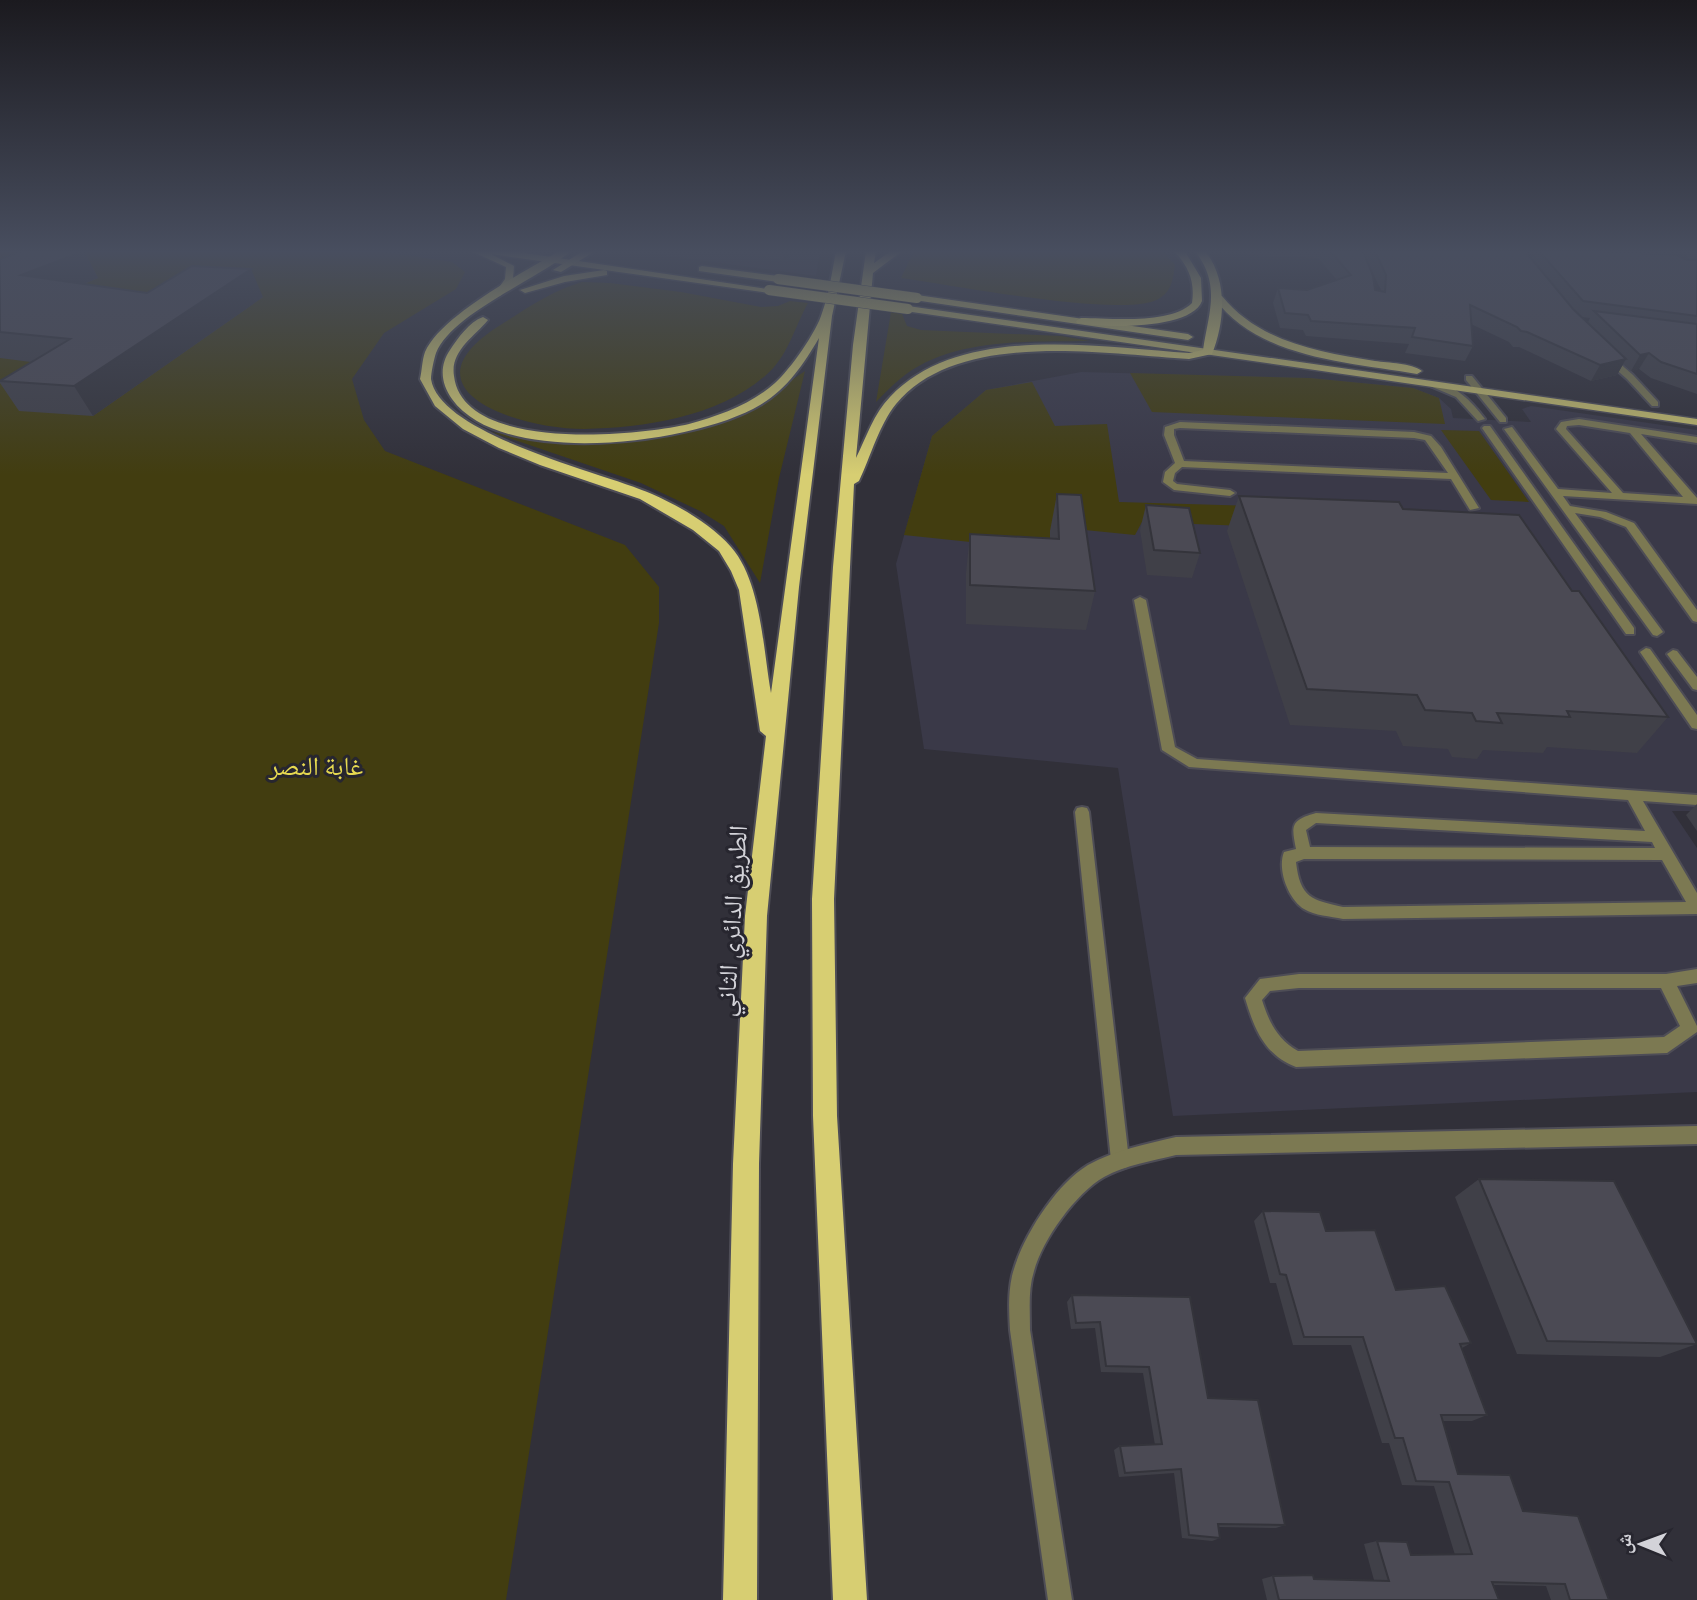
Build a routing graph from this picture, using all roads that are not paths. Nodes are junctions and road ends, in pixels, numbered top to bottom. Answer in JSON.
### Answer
{"nodes":[{"id":1,"x":458,"y":326,"type":"edge"},
{"id":2,"x":473,"y":326,"type":"edge"},
{"id":3,"x":820,"y":326,"type":"edge"},
{"id":4,"x":826,"y":326,"type":"edge"},
{"id":5,"x":863,"y":326,"type":"edge"},
{"id":6,"x":1044,"y":326,"type":"edge"},
{"id":7,"x":1105,"y":326,"type":"edge"},
{"id":8,"x":1213,"y":326,"type":"edge"},
{"id":9,"x":1243,"y":326,"type":"edge"},
{"id":10,"x":1209,"y":346,"type":"junction"},
{"id":11,"x":1598,"y":349,"type":"edge"},
{"id":12,"x":1421,"y":372,"type":"junction"},
{"id":13,"x":1469,"y":378,"type":"junction"},
{"id":14,"x":1433,"y":384,"type":"junction"},
{"id":15,"x":1482,"y":391,"type":"junction"},
{"id":16,"x":1655,"y":404,"type":"junction"},
{"id":17,"x":1697,"y":411,"type":"edge"},
{"id":18,"x":1697,"y":422,"type":"edge"},
{"id":19,"x":1633,"y":430,"type":"junction"},
{"id":20,"x":1696,"y":441,"type":"edge"},
{"id":21,"x":1180,"y":464,"type":"junction"},
{"id":22,"x":1453,"y":476,"type":"junction"},
{"id":23,"x":847,"y":492,"type":"junction"},
{"id":24,"x":1554,"y":492,"type":"junction"},
{"id":25,"x":1230,"y":493,"type":"dead end"},
{"id":26,"x":1620,"y":496,"type":"junction"},
{"id":27,"x":1694,"y":501,"type":"edge"},
{"id":28,"x":1474,"y":508,"type":"dead end"},
{"id":29,"x":1566,"y":508,"type":"junction"},
{"id":30,"x":1140,"y":600,"type":"dead end"},
{"id":31,"x":1697,"y":618,"type":"edge"},
{"id":32,"x":1630,"y":631,"type":"dead end"},
{"id":33,"x":1657,"y":632,"type":"dead end"},
{"id":34,"x":1646,"y":652,"type":"dead end"},
{"id":35,"x":1673,"y":654,"type":"dead end"},
{"id":36,"x":1697,"y":686,"type":"edge"},
{"id":37,"x":1697,"y":725,"type":"edge"},
{"id":38,"x":773,"y":757,"type":"junction"},
{"id":39,"x":1633,"y":795,"type":"junction"},
{"id":40,"x":1697,"y":800,"type":"edge"},
{"id":41,"x":1082,"y":812,"type":"dead end"},
{"id":42,"x":1656,"y":837,"type":"junction"},
{"id":43,"x":1304,"y":853,"type":"junction"},
{"id":44,"x":1665,"y":854,"type":"junction"},
{"id":45,"x":1697,"y":907,"type":"edge"},
{"id":46,"x":1697,"y":976,"type":"edge"},
{"id":47,"x":1665,"y":981,"type":"junction"},
{"id":48,"x":1697,"y":1135,"type":"edge"},
{"id":49,"x":1121,"y":1160,"type":"junction"},
{"id":50,"x":740,"y":1600,"type":"edge"},
{"id":51,"x":850,"y":1600,"type":"edge"},
{"id":52,"x":1060,"y":1600,"type":"edge"}],
"edges":[{"from":1,"to":38,"type":"highway"},
{"from":2,"to":3,"type":"highway"},
{"from":4,"to":38,"type":"highway","name":"الطريق الدائري الثاني"},
{"from":5,"to":23,"type":"highway"},
{"from":6,"to":10,"type":"main road","bridge":true},
{"from":7,"to":10,"type":"main road"},
{"from":8,"to":10,"type":"highway"},
{"from":9,"to":12,"type":"main road"},
{"from":10,"to":12,"type":"main road"},
{"from":10,"to":14,"type":"main road"},
{"from":10,"to":23,"type":"highway"},
{"from":11,"to":16,"type":"street"},
{"from":12,"to":13,"type":"main road"},
{"from":13,"to":15,"type":"street"},
{"from":13,"to":16,"type":"main road"},
{"from":14,"to":15,"type":"main road"},
{"from":14,"to":32,"type":"street"},
{"from":15,"to":18,"type":"main road"},
{"from":15,"to":24,"type":"street"},
{"from":16,"to":17,"type":"main road"},
{"from":19,"to":20,"type":"street"},
{"from":19,"to":26,"type":"street"},
{"from":19,"to":27,"type":"street"},
{"from":21,"to":22,"type":"street"},
{"from":21,"to":22,"type":"street"},
{"from":21,"to":25,"type":"street"},
{"from":22,"to":28,"type":"street"},
{"from":23,"to":51,"type":"highway"},
{"from":24,"to":26,"type":"street"},
{"from":24,"to":29,"type":"street"},
{"from":26,"to":27,"type":"street"},
{"from":29,"to":31,"type":"street"},
{"from":29,"to":33,"type":"street"},
{"from":30,"to":39,"type":"street"},
{"from":34,"to":37,"type":"street"},
{"from":35,"to":36,"type":"street"},
{"from":38,"to":50,"type":"highway","name":"الطريق الدائري الثاني"},
{"from":39,"to":40,"type":"street"},
{"from":39,"to":42,"type":"street"},
{"from":41,"to":49,"type":"street"},
{"from":42,"to":43,"type":"street"},
{"from":42,"to":44,"type":"street"},
{"from":43,"to":44,"type":"street"},
{"from":43,"to":45,"type":"street"},
{"from":44,"to":45,"type":"street"},
{"from":46,"to":47,"type":"street"},
{"from":47,"to":47,"type":"street"},
{"from":48,"to":49,"type":"street"},
{"from":49,"to":52,"type":"street"}]}
